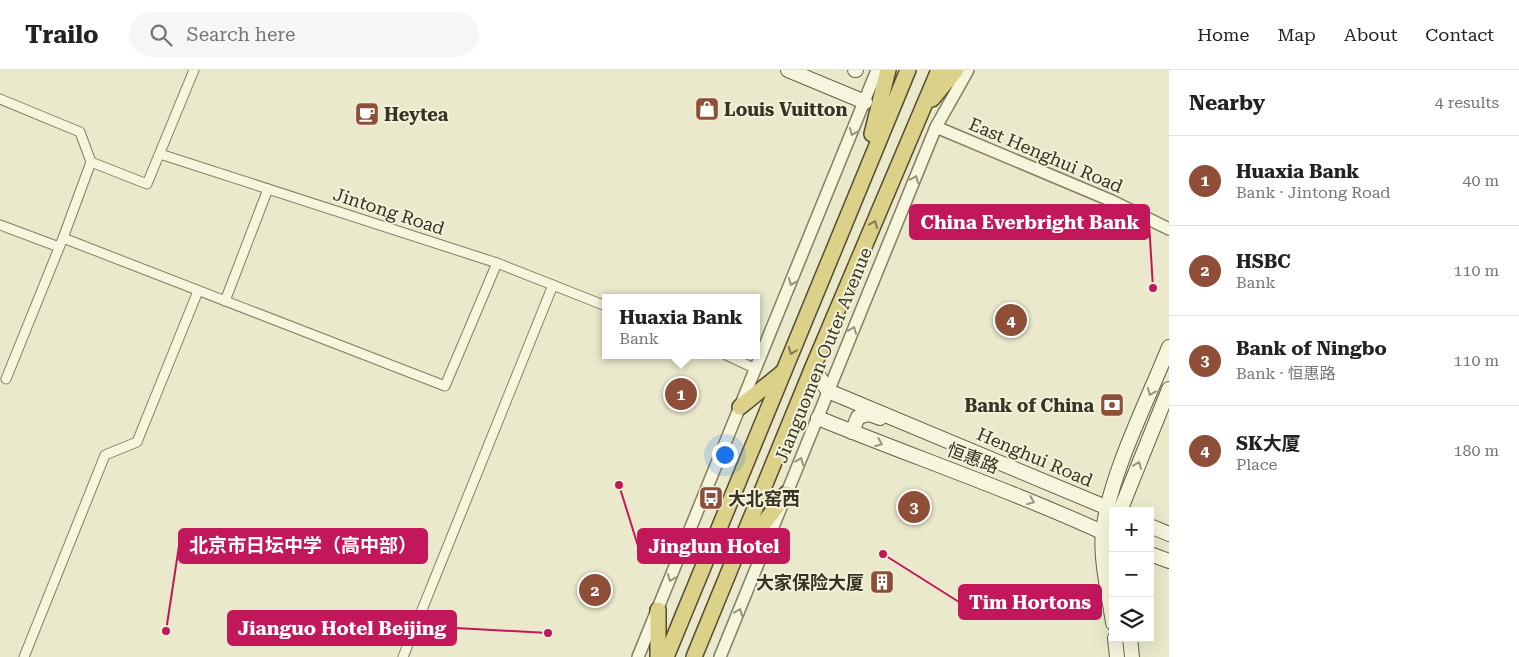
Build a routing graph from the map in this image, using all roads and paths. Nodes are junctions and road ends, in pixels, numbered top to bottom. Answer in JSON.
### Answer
{"nodes":[{"id":1,"x":194,"y":70,"type":"edge"},
{"id":2,"x":877,"y":70,"type":"edge"},
{"id":3,"x":888,"y":70,"type":"edge"},
{"id":4,"x":908,"y":70,"type":"edge"},
{"id":5,"x":939,"y":70,"type":"edge"},
{"id":6,"x":956,"y":70,"type":"edge"},
{"id":7,"x":968,"y":70,"type":"edge"},
{"id":8,"x":796,"y":72,"type":"edge"},
{"id":9,"x":0,"y":99,"type":"edge"},
{"id":10,"x":865,"y":102,"type":"junction"},
{"id":11,"x":922,"y":112,"type":"junction"},
{"id":12,"x":936,"y":127,"type":"junction"},
{"id":13,"x":160,"y":154,"type":"junction"},
{"id":14,"x":91,"y":162,"type":"junction"},
{"id":15,"x":862,"y":176,"type":"junction"},
{"id":16,"x":268,"y":189,"type":"junction"},
{"id":17,"x":0,"y":225,"type":"edge"},
{"id":18,"x":1169,"y":229,"type":"edge"},
{"id":19,"x":61,"y":243,"type":"junction"},
{"id":20,"x":497,"y":263,"type":"junction"},
{"id":21,"x":553,"y":285,"type":"junction"},
{"id":22,"x":198,"y":290,"type":"junction"},
{"id":23,"x":225,"y":301,"type":"junction"},
{"id":24,"x":602,"y":304,"type":"edge"},
{"id":25,"x":1169,"y":347,"type":"edge"},
{"id":26,"x":735,"y":359,"type":"edge"},
{"id":27,"x":813,"y":367,"type":"junction"},
{"id":28,"x":756,"y":369,"type":"junction"},
{"id":29,"x":785,"y":371,"type":"junction"},
{"id":30,"x":5,"y":373,"type":"edge"},
{"id":31,"x":1169,"y":389,"type":"edge"},
{"id":32,"x":828,"y":391,"type":"junction"},
{"id":33,"x":740,"y":407,"type":"junction"},
{"id":34,"x":818,"y":418,"type":"junction"},
{"id":35,"x":852,"y":432,"type":"junction"},
{"id":36,"x":966,"y":448,"type":"junction"},
{"id":37,"x":786,"y":494,"type":"junction"},
{"id":38,"x":1114,"y":507,"type":"edge"},
{"id":39,"x":1115,"y":507,"type":"edge"},
{"id":40,"x":1109,"y":508,"type":"edge"},
{"id":41,"x":1154,"y":528,"type":"edge"},
{"id":42,"x":1108,"y":534,"type":"edge"},
{"id":43,"x":1169,"y":534,"type":"edge"},
{"id":44,"x":1154,"y":555,"type":"edge"},
{"id":45,"x":1169,"y":561,"type":"edge"},
{"id":46,"x":732,"y":565,"type":"junction"},
{"id":47,"x":1112,"y":597,"type":"edge"},
{"id":48,"x":658,"y":610,"type":"junction"},
{"id":49,"x":1115,"y":642,"type":"edge"},
{"id":50,"x":1130,"y":642,"type":"edge"},
{"id":51,"x":24,"y":657,"type":"edge"},
{"id":52,"x":403,"y":657,"type":"edge"},
{"id":53,"x":638,"y":657,"type":"edge"},
{"id":54,"x":658,"y":657,"type":"edge"},
{"id":55,"x":666,"y":657,"type":"edge"},
{"id":56,"x":694,"y":657,"type":"edge"},
{"id":57,"x":720,"y":657,"type":"edge"},
{"id":58,"x":1117,"y":657,"type":"edge"},
{"id":59,"x":1132,"y":657,"type":"edge"}],
"edges":[{"from":1,"to":13,"type":"street"},
{"from":2,"to":10,"type":"street"},
{"from":3,"to":15,"type":"highway"},
{"from":4,"to":15,"type":"highway","name":"Jianguomen Outer Avenue"},
{"from":5,"to":11,"type":"highway","name":"Jianguomen Outer Avenue"},
{"from":6,"to":11,"type":"highway"},
{"from":7,"to":12,"type":"street","name":"Jianguomen Outer Avenue"},
{"from":8,"to":10,"type":"main road"},
{"from":9,"to":14,"type":"street"},
{"from":10,"to":28,"type":"street","one_way":true},
{"from":27,"to":11,"type":"highway","name":"Jianguomen Outer Avenue","one_way":true},
{"from":12,"to":18,"type":"street","name":"East Henghui Road"},
{"from":32,"to":12,"type":"street","name":"Jianguomen Outer Avenue","one_way":true},
{"from":13,"to":14,"type":"street"},
{"from":13,"to":16,"type":"street","name":"Jintong Road"},
{"from":14,"to":19,"type":"street"},
{"from":15,"to":29,"type":"highway","name":"Jianguomen Outer Avenue","one_way":true},
{"from":16,"to":20,"type":"street","name":"Jintong Road"},
{"from":16,"to":23,"type":"street"},
{"from":17,"to":19,"type":"street"},
{"from":19,"to":22,"type":"street"},
{"from":19,"to":30,"type":"street"},
{"from":20,"to":21,"type":"street","name":"Jintong Road"},
{"from":20,"to":23,"type":"street"},
{"from":21,"to":24,"type":"street","name":"Jintong Road"},
{"from":21,"to":52,"type":"street"},
{"from":22,"to":23,"type":"street"},
{"from":22,"to":51,"type":"street"},
{"from":25,"to":38,"type":"main road","one_way":true},
{"from":26,"to":28,"type":"street"},
{"from":27,"to":32,"type":"main road"},
{"from":27,"to":46,"type":"highway","name":"Jianguomen Outer Avenue"},
{"from":28,"to":33,"type":"street"},
{"from":29,"to":33,"type":"highway"},
{"from":29,"to":55,"type":"highway","name":"Jianguomen Outer Avenue"},
{"from":39,"to":31,"type":"main road","one_way":true},
{"from":32,"to":34,"type":"street","name":"Jianguomen Outer Avenue"},
{"from":32,"to":36,"type":"main road","name":"Henghui Road"},
{"from":33,"to":48,"type":"street","one_way":true},
{"from":34,"to":35,"type":"main road","name":"恒惠路"},
{"from":37,"to":34,"type":"street","name":"Jianguomen Outer Avenue","one_way":true},
{"from":35,"to":36,"type":"main road"},
{"from":35,"to":42,"type":"main road","name":"恒惠路","one_way":true},
{"from":36,"to":40,"type":"main road","name":"Henghui Road"},
{"from":37,"to":46,"type":"highway"},
{"from":57,"to":37,"type":"street","name":"Jianguomen Outer Avenue","one_way":true},
{"from":41,"to":43,"type":"main road"},
{"from":42,"to":47,"type":"main road"},
{"from":44,"to":45,"type":"main road"},
{"from":46,"to":56,"type":"highway","name":"Jianguomen Outer Avenue"},
{"from":48,"to":53,"type":"street"},
{"from":48,"to":54,"type":"highway"},
{"from":49,"to":58,"type":"main road"},
{"from":50,"to":59,"type":"main road"}]}
